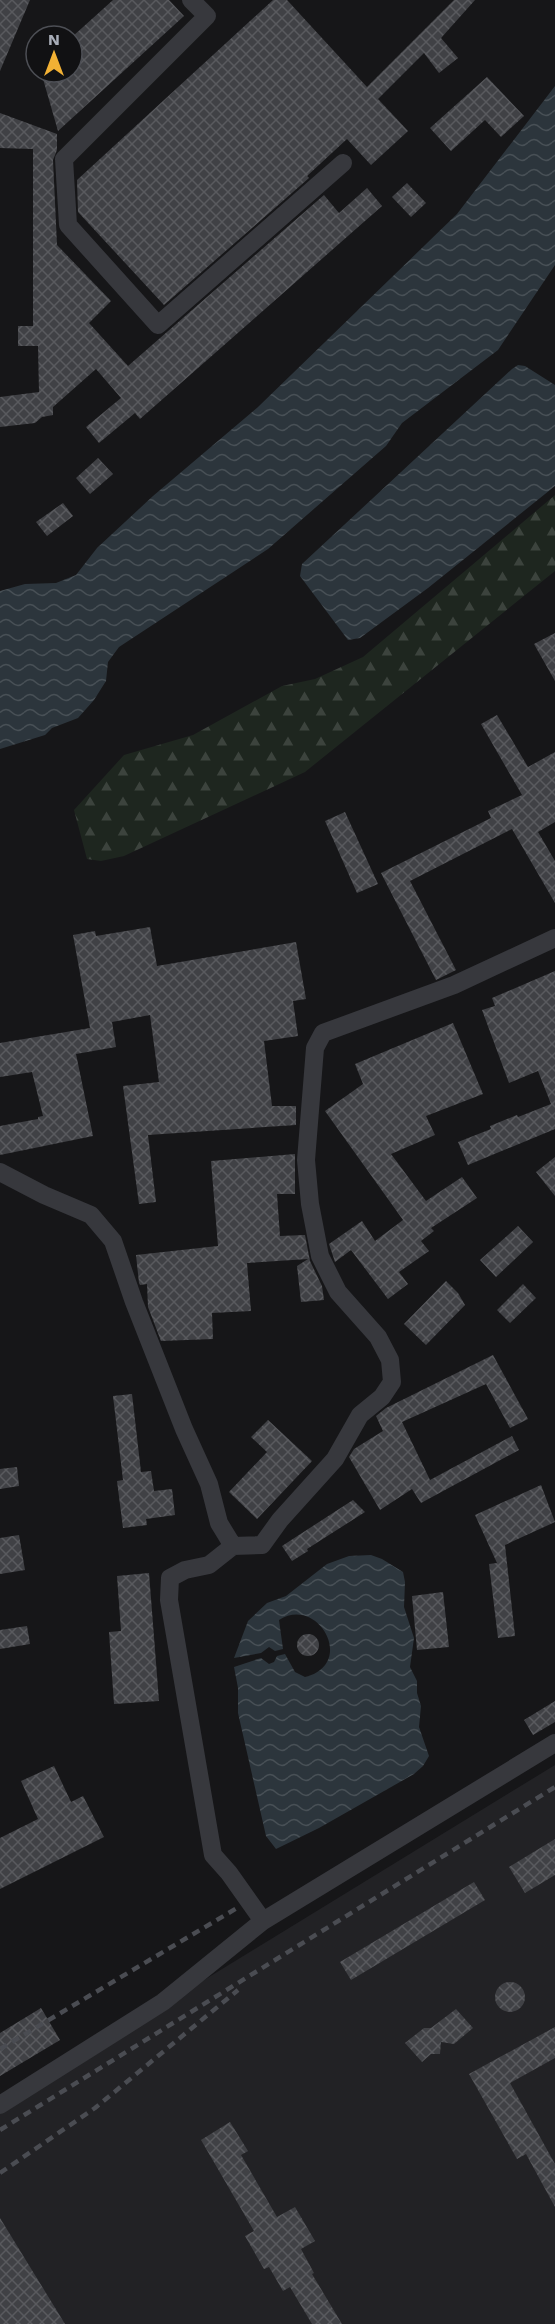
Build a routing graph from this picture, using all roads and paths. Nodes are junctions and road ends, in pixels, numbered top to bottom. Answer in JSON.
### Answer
{"nodes":[{"id":1,"x":191,"y":0,"type":"edge"},
{"id":2,"x":342,"y":163,"type":"dead end"},
{"id":3,"x":555,"y":938,"type":"edge"},
{"id":4,"x":0,"y":1172,"type":"edge"},
{"id":5,"x":233,"y":1546,"type":"junction"},
{"id":6,"x":555,"y":1743,"type":"edge"},
{"id":7,"x":263,"y":1921,"type":"junction"},
{"id":8,"x":0,"y":2105,"type":"edge"}],
"edges":[{"from":1,"to":2,"type":"street"},
{"from":3,"to":5,"type":"street"},
{"from":4,"to":5,"type":"street"},
{"from":5,"to":7,"type":"street"},
{"from":6,"to":7,"type":"street"},
{"from":7,"to":8,"type":"street"}]}
